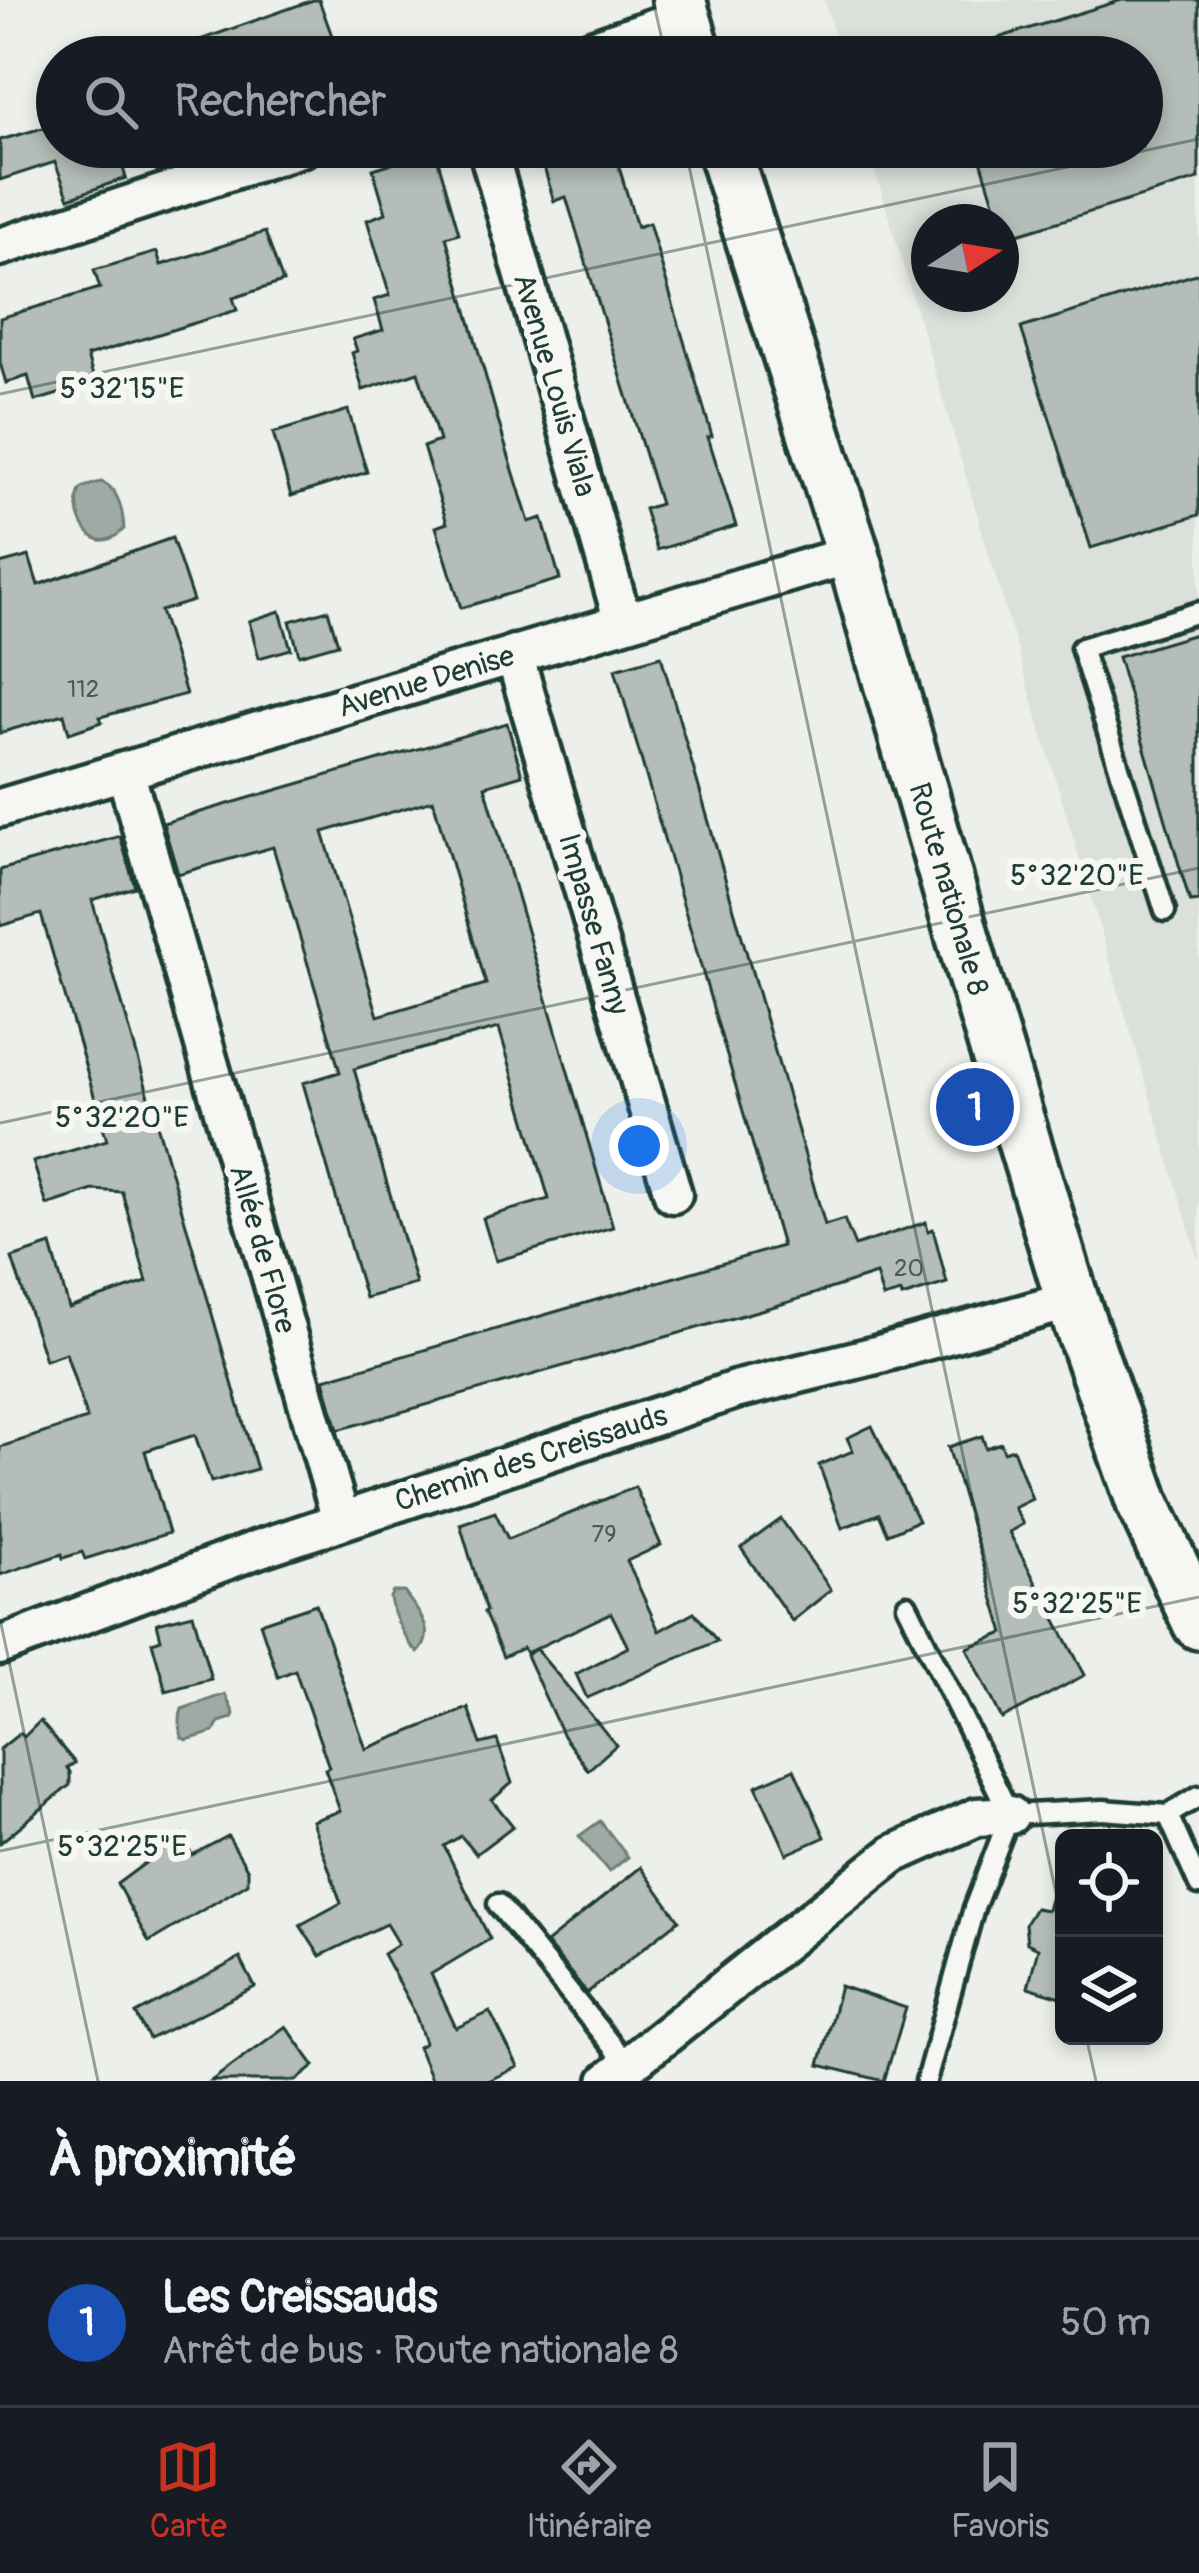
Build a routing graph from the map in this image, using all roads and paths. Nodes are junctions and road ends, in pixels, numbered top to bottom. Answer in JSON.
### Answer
{"nodes":[{"id":1,"x":685,"y":18,"type":"edge"},
{"id":2,"x":631,"y":36,"type":"edge"},
{"id":3,"x":240,"y":168,"type":"edge"},
{"id":4,"x":494,"y":168,"type":"edge"},
{"id":5,"x":730,"y":168,"type":"edge"},
{"id":6,"x":0,"y":248,"type":"edge"},
{"id":7,"x":853,"y":554,"type":"junction"},
{"id":8,"x":1199,"y":612,"type":"edge"},
{"id":9,"x":623,"y":622,"type":"junction"},
{"id":10,"x":514,"y":654,"type":"junction"},
{"id":11,"x":125,"y":771,"type":"junction"},
{"id":12,"x":0,"y":808,"type":"edge"},
{"id":13,"x":1165,"y":911,"type":"dead end"},
{"id":14,"x":673,"y":1194,"type":"dead end"},
{"id":15,"x":1072,"y":1300,"type":"junction"},
{"id":16,"x":341,"y":1520,"type":"junction"},
{"id":17,"x":908,"y":1605,"type":"dead end"},
{"id":18,"x":1199,"y":1623,"type":"edge"},
{"id":19,"x":0,"y":1646,"type":"edge"},
{"id":20,"x":1199,"y":1796,"type":"edge"},
{"id":21,"x":1010,"y":1815,"type":"junction"},
{"id":22,"x":1168,"y":1815,"type":"junction"},
{"id":23,"x":1199,"y":1886,"type":"edge"},
{"id":24,"x":498,"y":1904,"type":"dead end"},
{"id":25,"x":618,"y":2073,"type":"edge"},
{"id":26,"x":926,"y":2081,"type":"edge"}],
"edges":[{"from":1,"to":2,"type":"street"},
{"from":3,"to":6,"type":"street"},
{"from":4,"to":9,"type":"street","name":"Avenue Louis Viala"},
{"from":5,"to":7,"type":"main road","name":"Route nationale 8"},
{"from":7,"to":9,"type":"street","name":"Avenue Denise"},
{"from":7,"to":15,"type":"main road","name":"Route nationale 8"},
{"from":8,"to":13,"type":"lane"},
{"from":9,"to":10,"type":"street","name":"Avenue Denise"},
{"from":10,"to":11,"type":"street","name":"Avenue Denise"},
{"from":10,"to":14,"type":"street","name":"Impasse Fanny"},
{"from":11,"to":12,"type":"street","name":"Avenue Denise"},
{"from":11,"to":16,"type":"street","name":"Allée de Flore"},
{"from":15,"to":16,"type":"street","name":"Chemin des Creissauds"},
{"from":15,"to":18,"type":"main road","name":"Route nationale 8"},
{"from":16,"to":19,"type":"street","name":"Chemin des Creissauds"},
{"from":17,"to":21,"type":"lane"},
{"from":20,"to":22,"type":"lane"},
{"from":21,"to":22,"type":"lane"},
{"from":21,"to":25,"type":"street"},
{"from":21,"to":26,"type":"lane"},
{"from":22,"to":23,"type":"lane"},
{"from":24,"to":25,"type":"lane"}]}
